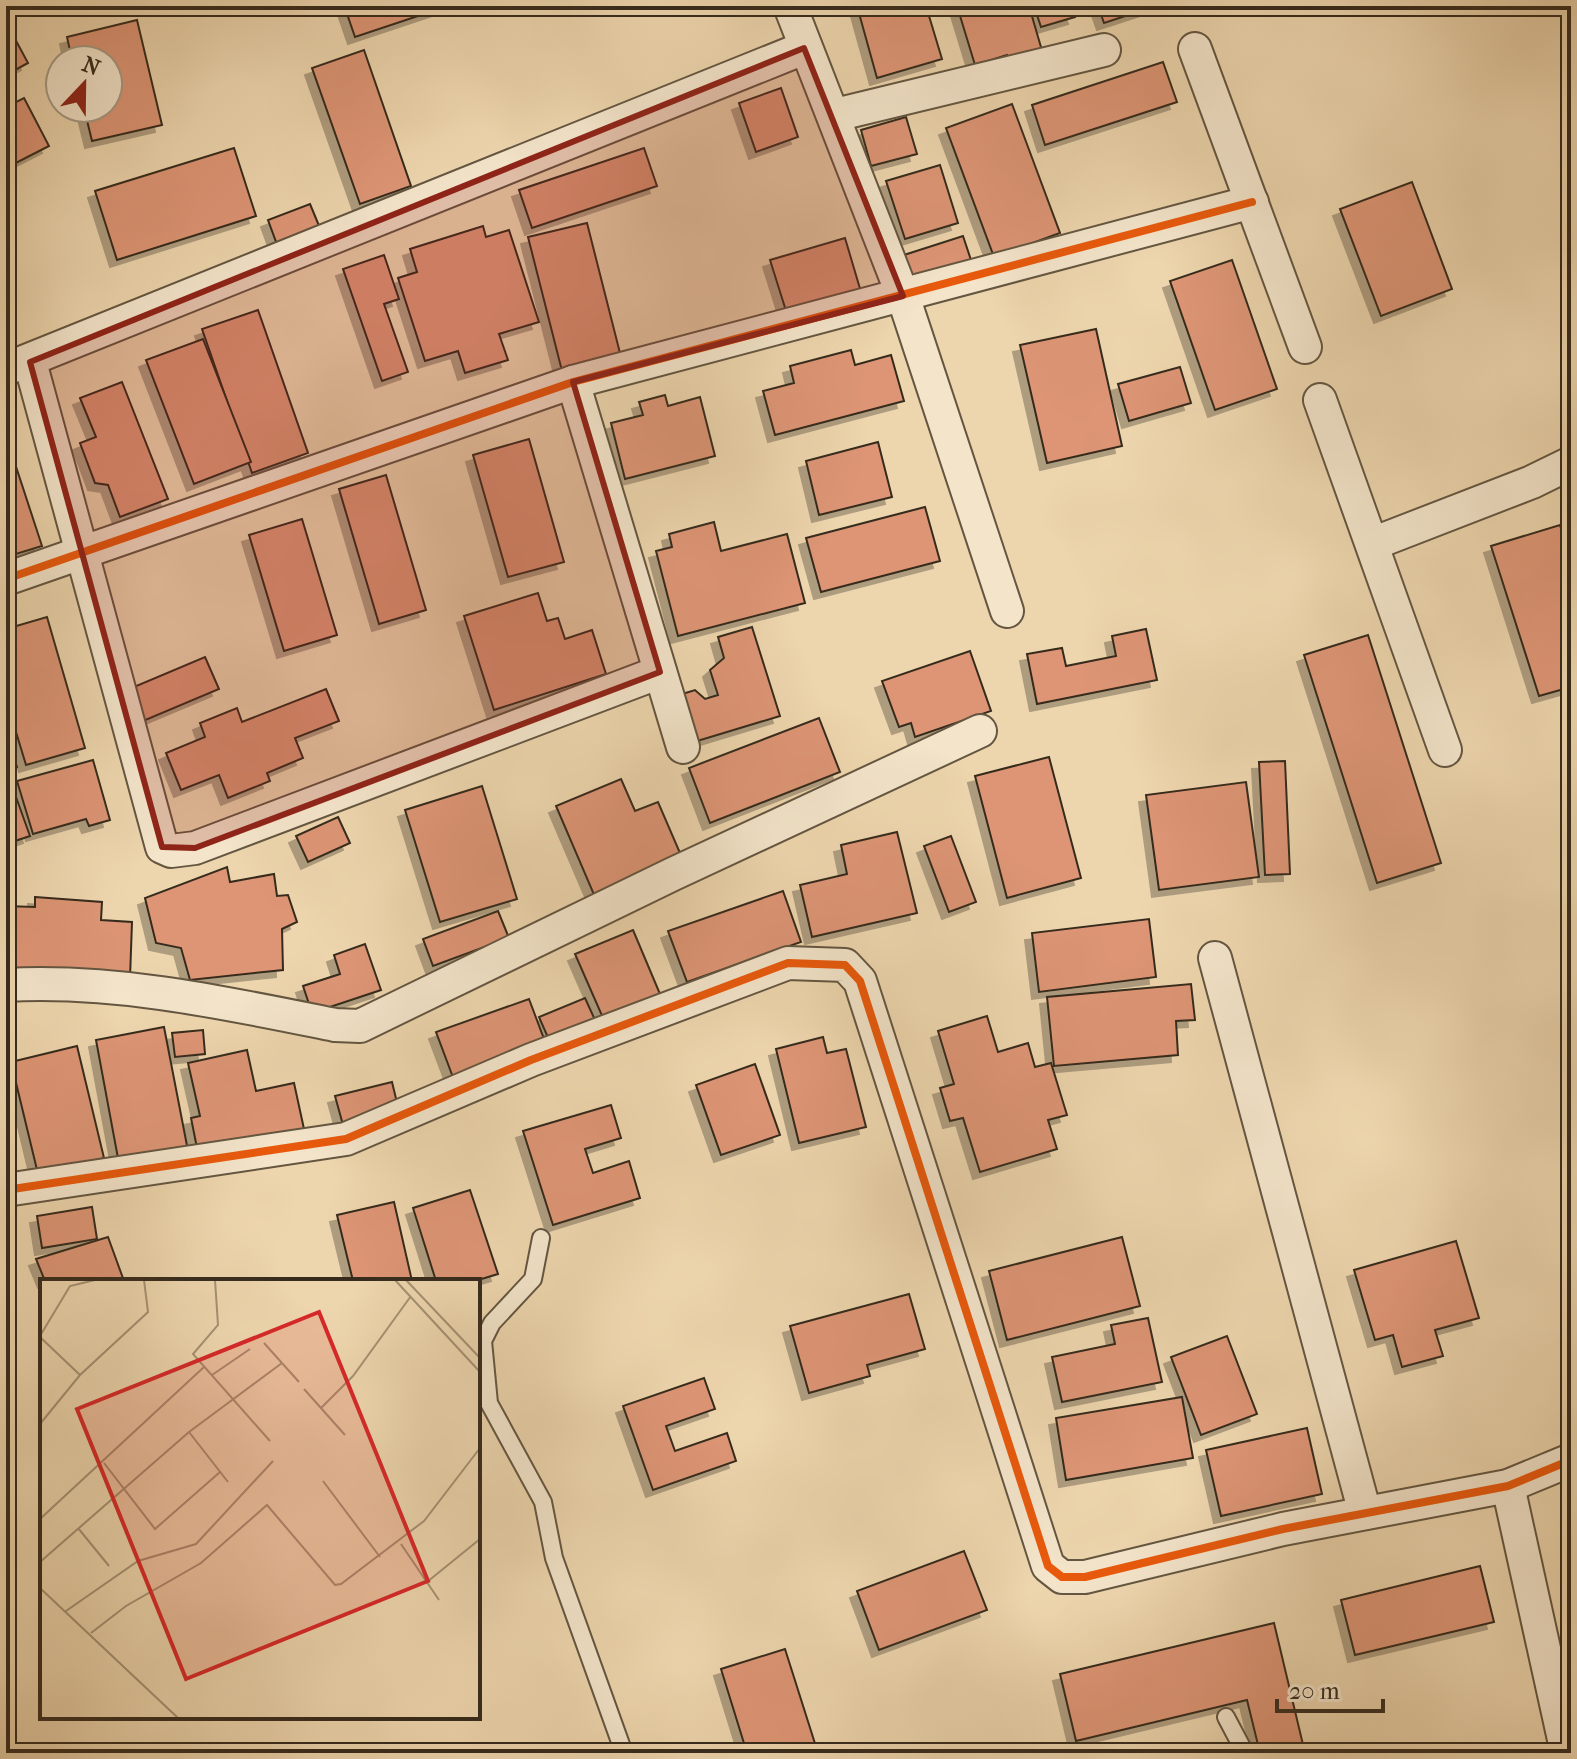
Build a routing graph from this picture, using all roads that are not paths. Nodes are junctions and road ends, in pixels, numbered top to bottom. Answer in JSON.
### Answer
{"nodes":[{"id":1,"x":790,"y":6,"type":"edge"},
{"id":2,"x":804,"y":48,"type":"junction"},
{"id":3,"x":1195,"y":49,"type":"dead end"},
{"id":4,"x":1104,"y":50,"type":"dead end"},
{"id":5,"x":835,"y":115,"type":"junction"},
{"id":6,"x":1252,"y":202,"type":"junction"},
{"id":7,"x":903,"y":296,"type":"junction"},
{"id":8,"x":1305,"y":347,"type":"dead end"},
{"id":9,"x":18,"y":365,"type":"edge"},
{"id":10,"x":573,"y":382,"type":"junction"},
{"id":11,"x":1320,"y":400,"type":"dead end"},
{"id":12,"x":1571,"y":463,"type":"edge"},
{"id":13,"x":1372,"y":544,"type":"junction"},
{"id":14,"x":85,"y":553,"type":"junction"},
{"id":15,"x":6,"y":579,"type":"edge"},
{"id":16,"x":1007,"y":611,"type":"dead end"},
{"id":17,"x":660,"y":672,"type":"junction"},
{"id":18,"x":980,"y":731,"type":"dead end"},
{"id":19,"x":683,"y":747,"type":"dead end"},
{"id":20,"x":1445,"y":750,"type":"dead end"},
{"id":21,"x":1215,"y":958,"type":"dead end"},
{"id":22,"x":6,"y":985,"type":"edge"},
{"id":23,"x":6,"y":1190,"type":"edge"},
{"id":24,"x":541,"y":1238,"type":"dead end"},
{"id":25,"x":1571,"y":1460,"type":"edge"},
{"id":26,"x":1508,"y":1486,"type":"junction"},
{"id":27,"x":1365,"y":1513,"type":"junction"},
{"id":28,"x":1226,"y":1717,"type":"dead end"},
{"id":29,"x":624,"y":1753,"type":"edge"},
{"id":30,"x":1245,"y":1753,"type":"edge"},
{"id":31,"x":1567,"y":1753,"type":"edge"}],
"edges":[{"from":1,"to":2,"type":"street"},
{"from":2,"to":5,"type":"street"},
{"from":2,"to":9,"type":"street"},
{"from":3,"to":6,"type":"street"},
{"from":4,"to":5,"type":"street"},
{"from":5,"to":7,"type":"street"},
{"from":6,"to":7,"type":"street"},
{"from":6,"to":8,"type":"street"},
{"from":7,"to":10,"type":"street"},
{"from":7,"to":16,"type":"street"},
{"from":9,"to":14,"type":"street"},
{"from":10,"to":14,"type":"street"},
{"from":10,"to":17,"type":"street"},
{"from":11,"to":13,"type":"street"},
{"from":12,"to":13,"type":"street"},
{"from":13,"to":20,"type":"street"},
{"from":14,"to":15,"type":"street"},
{"from":14,"to":17,"type":"street"},
{"from":17,"to":19,"type":"street"},
{"from":18,"to":22,"type":"street"},
{"from":21,"to":27,"type":"street"},
{"from":23,"to":27,"type":"street"},
{"from":24,"to":29,"type":"lane"},
{"from":25,"to":26,"type":"street"},
{"from":26,"to":27,"type":"street"},
{"from":26,"to":31,"type":"street"},
{"from":28,"to":30,"type":"lane"}]}
